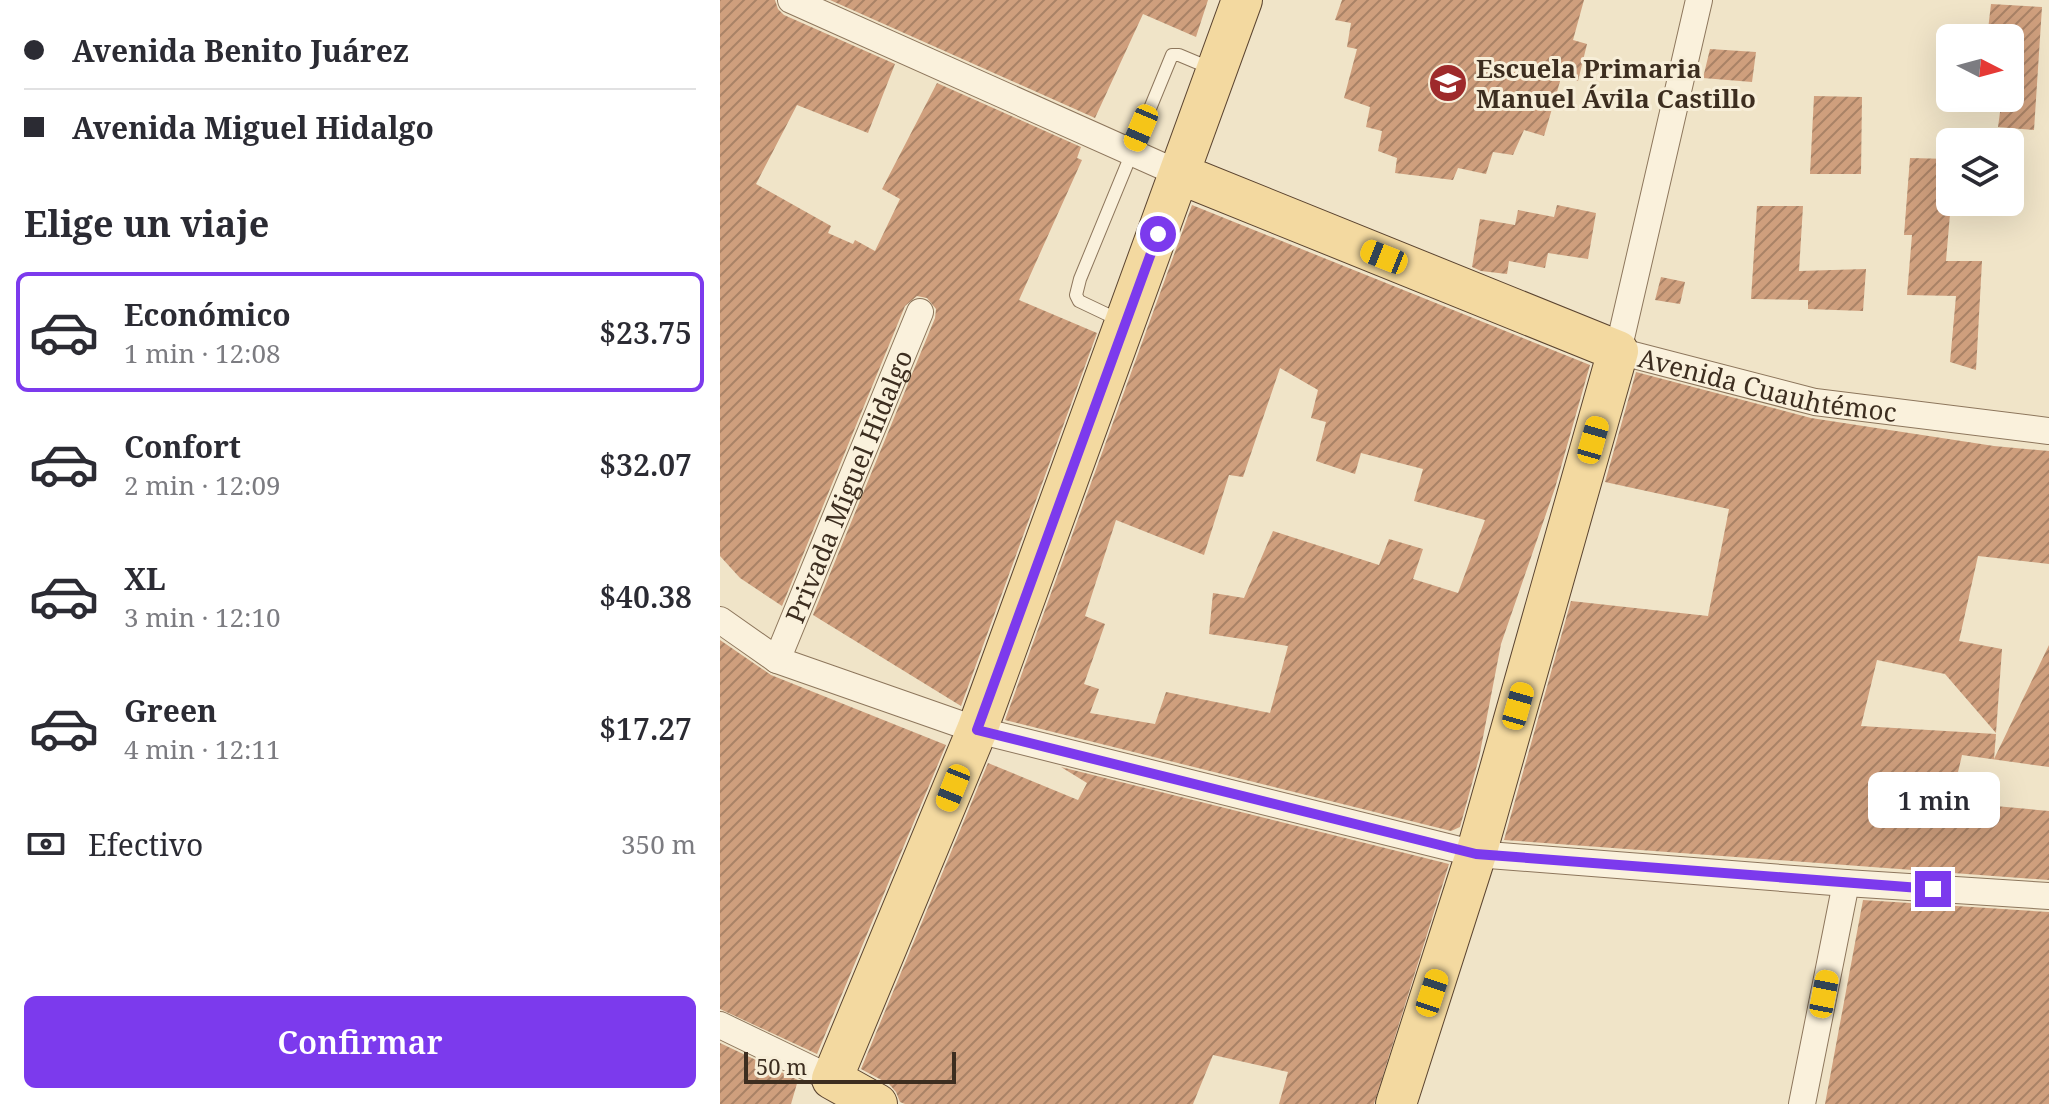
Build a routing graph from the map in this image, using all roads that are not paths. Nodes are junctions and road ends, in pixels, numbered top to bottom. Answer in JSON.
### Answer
{"nodes":[{"id":1,"x":791,"y":0,"type":"edge"},
{"id":2,"x":1242,"y":0,"type":"edge"},
{"id":3,"x":1699,"y":0,"type":"edge"},
{"id":4,"x":1217,"y":70,"type":"junction"},
{"id":5,"x":1131,"y":152,"type":"junction"},
{"id":6,"x":1180,"y":174,"type":"junction"},
{"id":7,"x":920,"y":312,"type":"dead end"},
{"id":8,"x":1125,"y":324,"type":"junction"},
{"id":9,"x":1618,"y":351,"type":"junction"},
{"id":10,"x":2049,"y":431,"type":"edge"},
{"id":11,"x":720,"y":620,"type":"edge"},
{"id":12,"x":777,"y":660,"type":"junction"},
{"id":13,"x":977,"y":730,"type":"junction"},
{"id":14,"x":1476,"y":854,"type":"junction"},
{"id":15,"x":1846,"y":883,"type":"junction"},
{"id":16,"x":2049,"y":896,"type":"edge"},
{"id":17,"x":720,"y":1025,"type":"edge"},
{"id":18,"x":832,"y":1079,"type":"junction"},
{"id":19,"x":877,"y":1104,"type":"edge"},
{"id":20,"x":1396,"y":1104,"type":"edge"},
{"id":21,"x":1802,"y":1104,"type":"edge"}],
"edges":[{"from":1,"to":5,"type":"street","name":"Avenida Cuauhtémoc"},
{"from":2,"to":4,"type":"main road"},
{"from":3,"to":9,"type":"street"},
{"from":4,"to":5,"type":"lane"},
{"from":4,"to":6,"type":"main road"},
{"from":5,"to":6,"type":"street","name":"Avenida Cuauhtémoc"},
{"from":5,"to":8,"type":"lane"},
{"from":6,"to":8,"type":"main road"},
{"from":6,"to":9,"type":"main road","name":"Avenida Cuauhtémoc"},
{"from":7,"to":12,"type":"street","name":"Privada Miguel Hidalgo"},
{"from":8,"to":13,"type":"main road"},
{"from":9,"to":10,"type":"street","name":"Avenida Cuauhtémoc"},
{"from":9,"to":14,"type":"main road"},
{"from":11,"to":12,"type":"street"},
{"from":12,"to":13,"type":"street"},
{"from":13,"to":14,"type":"street"},
{"from":13,"to":18,"type":"main road"},
{"from":14,"to":15,"type":"street"},
{"from":14,"to":20,"type":"main road"},
{"from":15,"to":16,"type":"street"},
{"from":15,"to":21,"type":"street"},
{"from":17,"to":18,"type":"street"},
{"from":18,"to":19,"type":"main road"}]}
